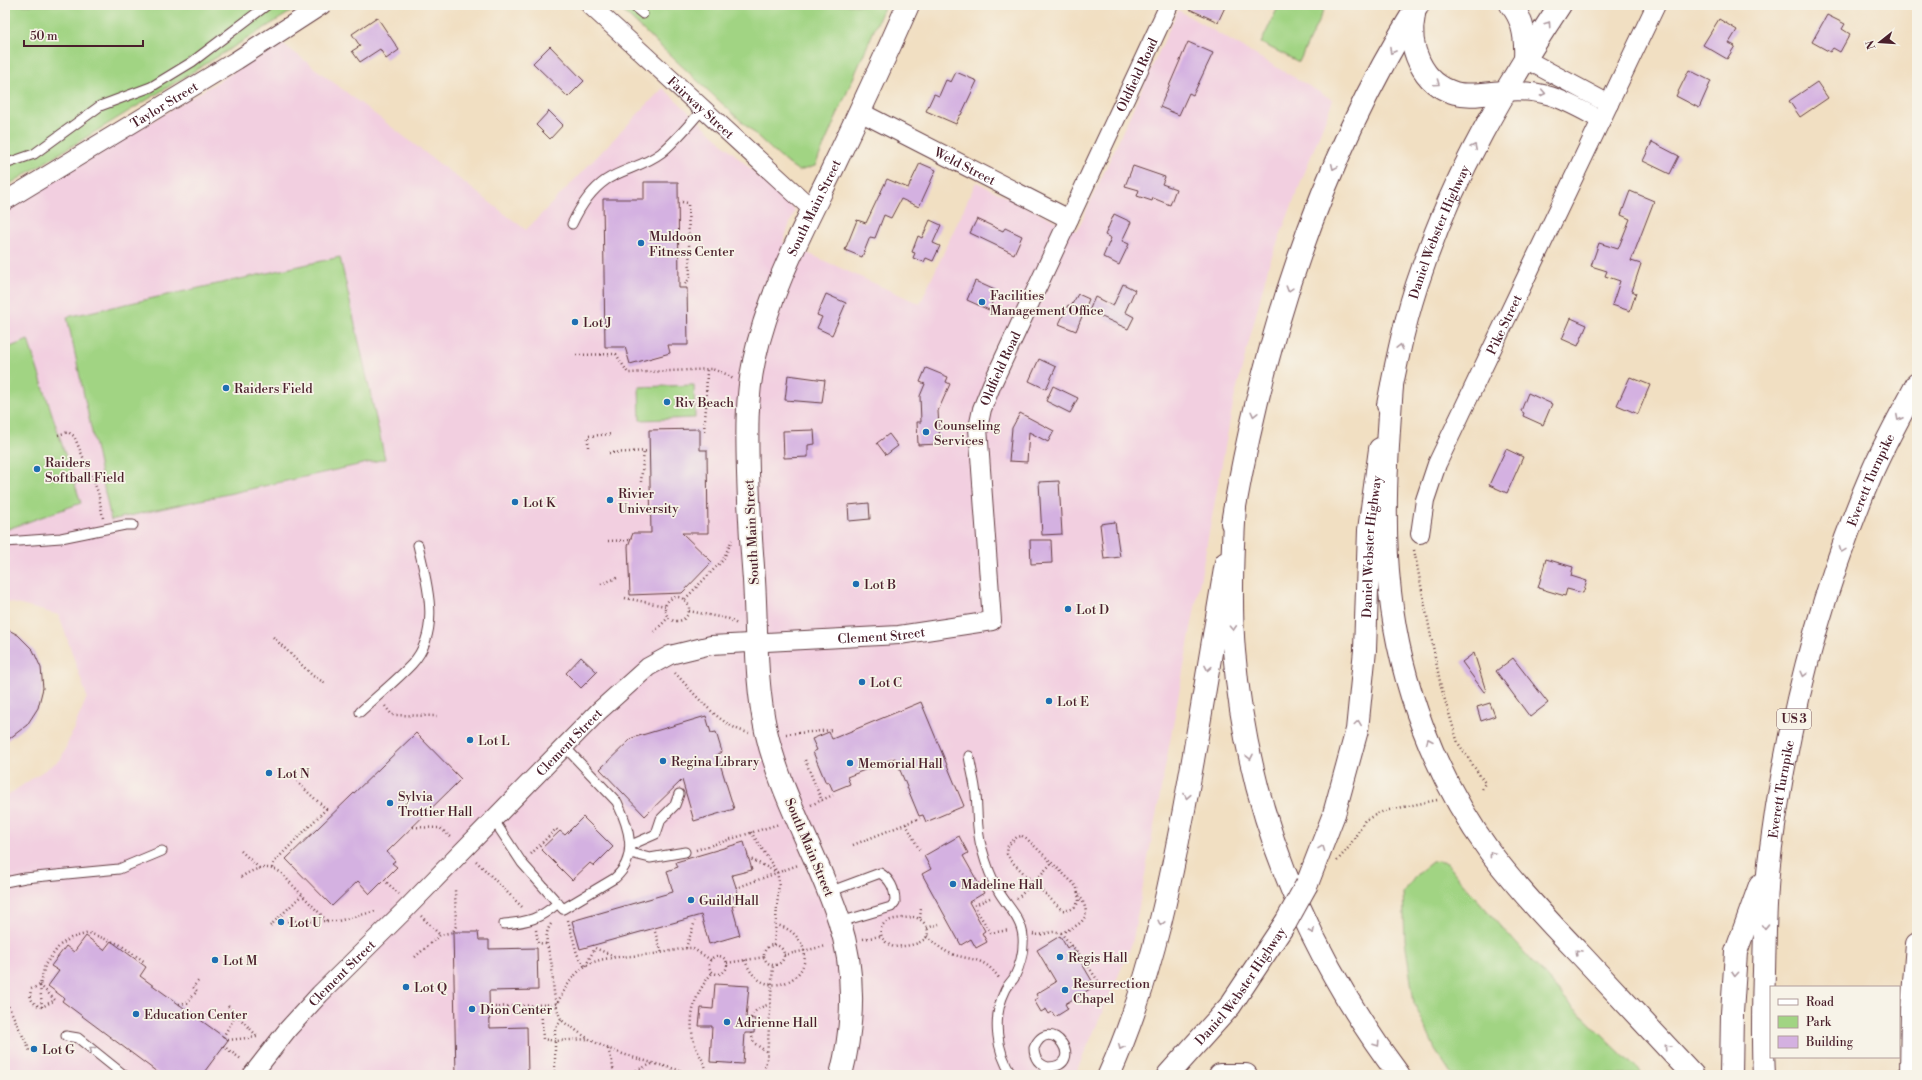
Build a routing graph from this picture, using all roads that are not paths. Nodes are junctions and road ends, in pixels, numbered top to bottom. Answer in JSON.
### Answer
{"nodes":[{"id":1,"x":267,"y":5,"type":"edge"},
{"id":2,"x":322,"y":5,"type":"edge"},
{"id":3,"x":590,"y":5,"type":"edge"},
{"id":4,"x":632,"y":5,"type":"edge"},
{"id":5,"x":908,"y":5,"type":"edge"},
{"id":6,"x":1169,"y":5,"type":"edge"},
{"id":7,"x":1511,"y":5,"type":"edge"},
{"id":8,"x":1560,"y":5,"type":"edge"},
{"id":9,"x":1656,"y":5,"type":"edge"},
{"id":10,"x":1418,"y":7,"type":"edge"},
{"id":11,"x":643,"y":14,"type":"dead end"},
{"id":12,"x":1525,"y":59,"type":"junction"},
{"id":13,"x":1504,"y":92,"type":"junction"},
{"id":14,"x":704,"y":108,"type":"junction"},
{"id":15,"x":860,"y":112,"type":"junction"},
{"id":16,"x":1605,"y":112,"type":"junction"},
{"id":17,"x":5,"y":164,"type":"edge"},
{"id":18,"x":5,"y":201,"type":"edge"},
{"id":19,"x":813,"y":210,"type":"junction"},
{"id":20,"x":1069,"y":219,"type":"junction"},
{"id":21,"x":572,"y":224,"type":"dead end"},
{"id":22,"x":1917,"y":384,"type":"edge"},
{"id":23,"x":1392,"y":386,"type":"junction"},
{"id":24,"x":1235,"y":505,"type":"junction"},
{"id":25,"x":133,"y":525,"type":"dead end"},
{"id":26,"x":1420,"y":534,"type":"road end"},
{"id":27,"x":5,"y":542,"type":"edge"},
{"id":28,"x":418,"y":545,"type":"dead end"},
{"id":29,"x":992,"y":621,"type":"joint"},
{"id":30,"x":756,"y":643,"type":"junction"},
{"id":31,"x":360,"y":712,"type":"dead end"},
{"id":32,"x":564,"y":746,"type":"junction"},
{"id":33,"x":969,"y":756,"type":"dead end"},
{"id":34,"x":679,"y":794,"type":"dead end"},
{"id":35,"x":493,"y":819,"type":"junction"},
{"id":36,"x":630,"y":849,"type":"junction"},
{"id":37,"x":162,"y":851,"type":"dead end"},
{"id":38,"x":685,"y":852,"type":"road end"},
{"id":39,"x":1769,"y":857,"type":"junction"},
{"id":40,"x":5,"y":882,"type":"edge"},
{"id":41,"x":829,"y":892,"type":"junction"},
{"id":42,"x":561,"y":906,"type":"junction"},
{"id":43,"x":840,"y":922,"type":"junction"},
{"id":44,"x":504,"y":924,"type":"dead end"},
{"id":45,"x":1917,"y":944,"type":"edge"},
{"id":46,"x":66,"y":1036,"type":"dead end"},
{"id":47,"x":1732,"y":1065,"type":"edge"},
{"id":48,"x":1048,"y":1067,"type":"dead end"},
{"id":49,"x":124,"y":1075,"type":"edge"},
{"id":50,"x":252,"y":1075,"type":"edge"},
{"id":51,"x":842,"y":1075,"type":"edge"},
{"id":52,"x":1012,"y":1075,"type":"edge"},
{"id":53,"x":1042,"y":1075,"type":"edge"},
{"id":54,"x":1109,"y":1075,"type":"edge"},
{"id":55,"x":1168,"y":1075,"type":"edge"},
{"id":56,"x":1220,"y":1075,"type":"edge"},
{"id":57,"x":1246,"y":1075,"type":"edge"},
{"id":58,"x":1400,"y":1075,"type":"edge"},
{"id":59,"x":1693,"y":1075,"type":"edge"},
{"id":60,"x":1764,"y":1075,"type":"edge"},
{"id":61,"x":1911,"y":1075,"type":"edge"}],
"edges":[{"from":1,"to":17,"type":"lane"},
{"from":2,"to":18,"type":"street","name":"Taylor Street"},
{"from":3,"to":14,"type":"street","name":"Fairway Street"},
{"from":4,"to":11,"type":"lane"},
{"from":5,"to":15,"type":"main road","name":"South Main Street"},
{"from":6,"to":20,"type":"street","name":"Oldfield Road"},
{"from":7,"to":12,"type":"main road"},
{"from":12,"to":8,"type":"main road","name":"Daniel Webster Highway","one_way":true},
{"from":9,"to":16,"type":"street","name":"Pike Street"},
{"from":10,"to":13,"type":"main road","one_way":true},
{"from":10,"to":24,"type":"main road","one_way":true},
{"from":12,"to":13,"type":"main road","name":"Daniel Webster Highway"},
{"from":12,"to":16,"type":"street"},
{"from":13,"to":16,"type":"street","one_way":true},
{"from":23,"to":13,"type":"main road","name":"Daniel Webster Highway","one_way":true},
{"from":14,"to":19,"type":"street","name":"Fairway Street"},
{"from":14,"to":21,"type":"lane"},
{"from":15,"to":19,"type":"main road","name":"South Main Street"},
{"from":15,"to":20,"type":"street","name":"Weld Street"},
{"from":16,"to":26,"type":"street","name":"Pike Street"},
{"from":19,"to":30,"type":"main road","name":"South Main Street"},
{"from":20,"to":29,"type":"street","name":"Oldfield Road"},
{"from":22,"to":39,"type":"main road","name":"Everett Turnpike","number":"US 3","one_way":true},
{"from":55,"to":23,"type":"main road","name":"Daniel Webster Highway","one_way":true,"bridge":true},
{"from":59,"to":23,"type":"main road","one_way":true},
{"from":24,"to":54,"type":"main road","one_way":true},
{"from":24,"to":58,"type":"main road","one_way":true},
{"from":25,"to":27,"type":"lane"},
{"from":28,"to":31,"type":"lane"},
{"from":29,"to":30,"type":"street","name":"Clement Street"},
{"from":30,"to":32,"type":"street","name":"Clement Street"},
{"from":30,"to":41,"type":"main road","name":"South Main Street"},
{"from":32,"to":35,"type":"street","name":"Clement Street"},
{"from":32,"to":36,"type":"lane"},
{"from":33,"to":52,"type":"lane"},
{"from":34,"to":36,"type":"lane"},
{"from":35,"to":42,"type":"lane"},
{"from":35,"to":50,"type":"street","name":"Clement Street"},
{"from":36,"to":38,"type":"lane"},
{"from":36,"to":42,"type":"lane"},
{"from":37,"to":40,"type":"lane"},
{"from":39,"to":47,"type":"main road","one_way":true},
{"from":39,"to":60,"type":"main road","name":"Everett Turnpike","number":"US 3","one_way":true},
{"from":41,"to":43,"type":"main road","name":"South Main Street"},
{"from":41,"to":43,"type":"lane"},
{"from":42,"to":44,"type":"lane"},
{"from":43,"to":51,"type":"main road","name":"South Main Street"},
{"from":45,"to":61,"type":"main road"},
{"from":49,"to":46,"type":"lane","one_way":true},
{"from":48,"to":53,"type":"lane"},
{"from":56,"to":57,"type":"main road"}]}
